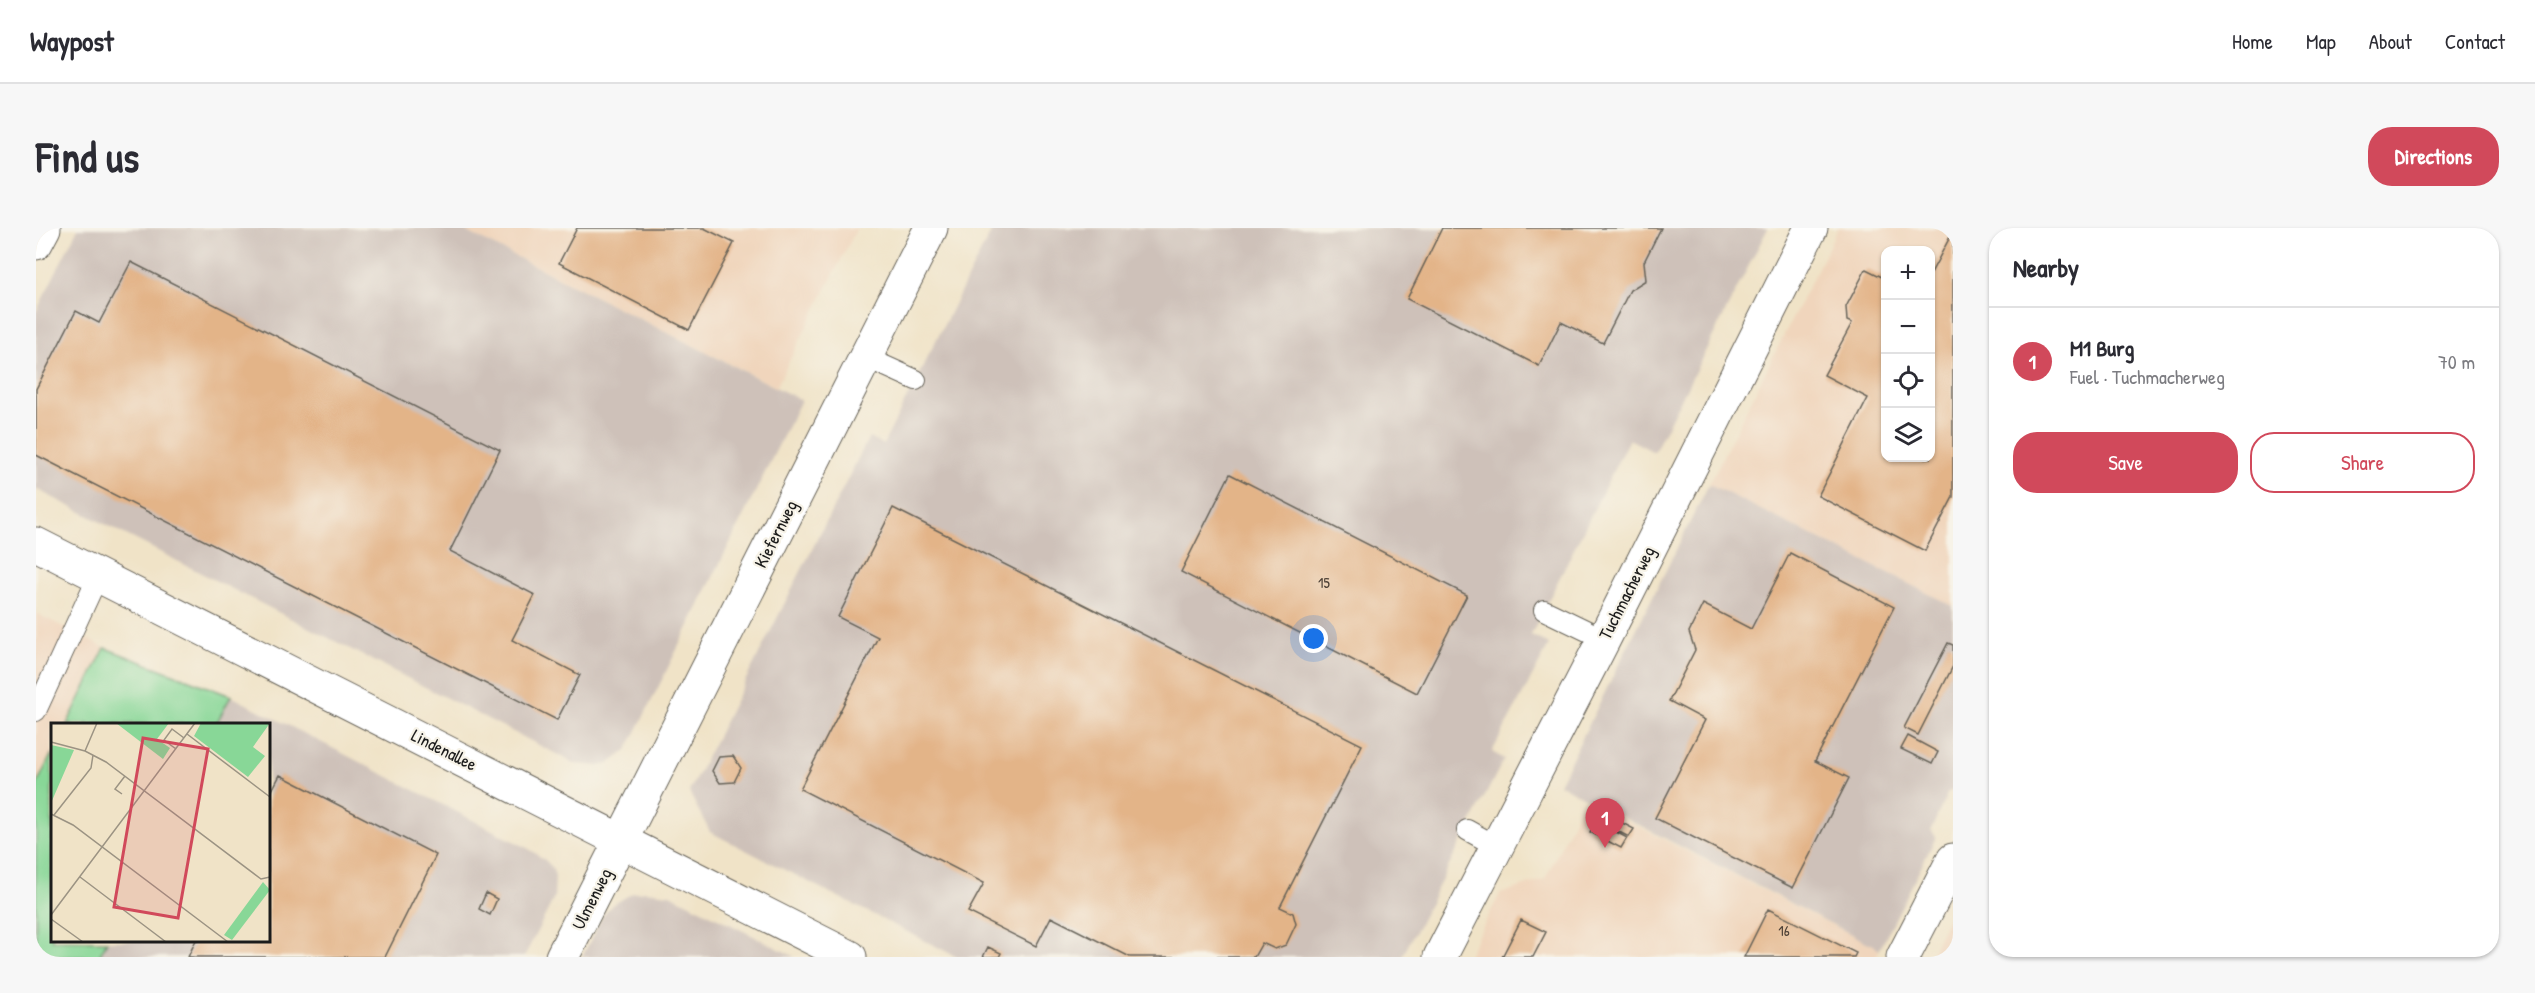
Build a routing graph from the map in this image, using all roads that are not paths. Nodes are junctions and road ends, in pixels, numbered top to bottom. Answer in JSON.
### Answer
{"nodes":[{"id":1,"x":44,"y":228,"type":"edge"},
{"id":2,"x":931,"y":228,"type":"edge"},
{"id":3,"x":1811,"y":228,"type":"edge"},
{"id":4,"x":36,"y":243,"type":"edge"},
{"id":5,"x":865,"y":357,"type":"junction"},
{"id":6,"x":916,"y":380,"type":"dead end"},
{"id":7,"x":36,"y":544,"type":"edge"},
{"id":8,"x":98,"y":576,"type":"junction"},
{"id":9,"x":1544,"y":610,"type":"dead end"},
{"id":10,"x":1604,"y":639,"type":"junction"},
{"id":11,"x":36,"y":711,"type":"edge"},
{"id":12,"x":1467,"y":830,"type":"dead end"},
{"id":13,"x":622,"y":840,"type":"junction"},
{"id":14,"x":1496,"y":846,"type":"junction"},
{"id":15,"x":1953,"y":860,"type":"edge"},
{"id":16,"x":562,"y":957,"type":"edge"},
{"id":17,"x":850,"y":957,"type":"edge"},
{"id":18,"x":1440,"y":957,"type":"edge"},
{"id":19,"x":1903,"y":957,"type":"edge"}],
"edges":[{"from":1,"to":4,"type":"street"},
{"from":2,"to":5,"type":"street","name":"Kiefernweg"},
{"from":3,"to":10,"type":"street","name":"Tuchmacherweg"},
{"from":5,"to":6,"type":"lane"},
{"from":5,"to":13,"type":"street","name":"Kiefernweg"},
{"from":7,"to":8,"type":"street","name":"Lindenallee"},
{"from":8,"to":11,"type":"lane"},
{"from":8,"to":13,"type":"street","name":"Lindenallee"},
{"from":9,"to":10,"type":"lane"},
{"from":10,"to":14,"type":"street","name":"Tuchmacherweg"},
{"from":12,"to":14,"type":"lane"},
{"from":13,"to":16,"type":"street","name":"Ulmenweg"},
{"from":13,"to":17,"type":"street","name":"Lindenallee"},
{"from":14,"to":18,"type":"street","name":"Tuchmacherweg"},
{"from":15,"to":19,"type":"street"}]}
